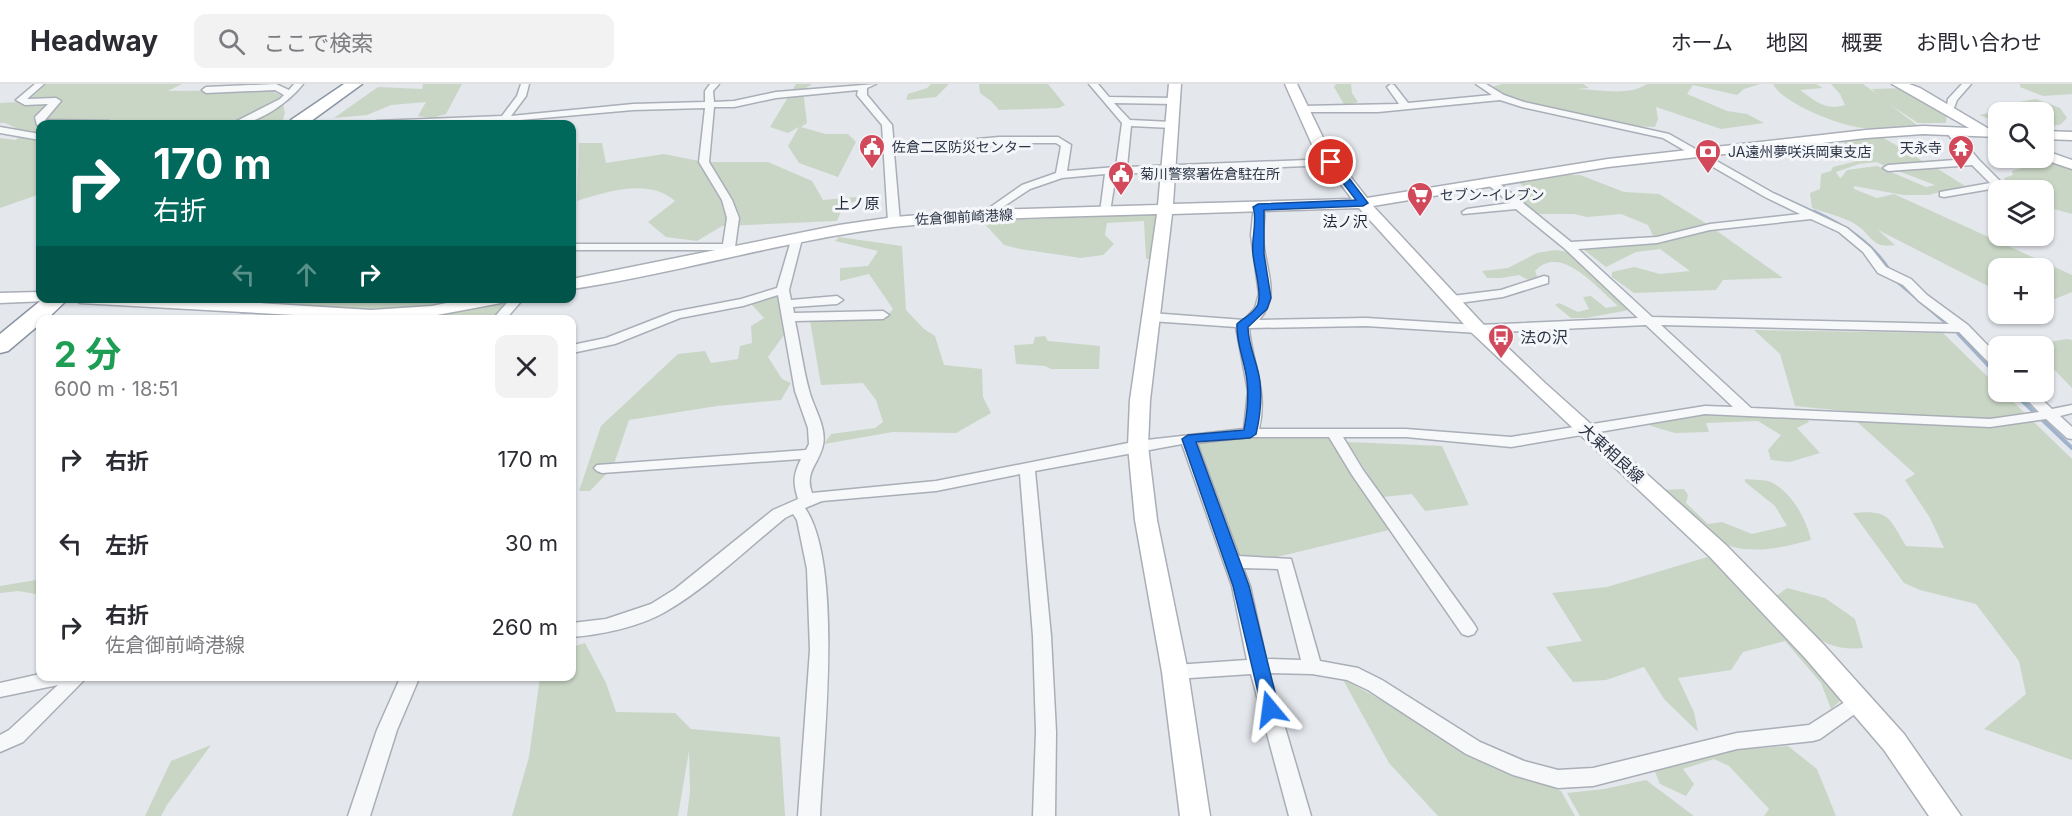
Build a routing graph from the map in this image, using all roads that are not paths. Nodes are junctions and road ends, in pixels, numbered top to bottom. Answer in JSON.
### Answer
{"nodes":[{"id":1,"x":40,"y":84,"type":"edge"},
{"id":2,"x":299,"y":84,"type":"edge"},
{"id":3,"x":354,"y":84,"type":"edge"},
{"id":4,"x":366,"y":84,"type":"edge"},
{"id":5,"x":525,"y":84,"type":"edge"},
{"id":6,"x":714,"y":84,"type":"edge"},
{"id":7,"x":1093,"y":84,"type":"edge"},
{"id":8,"x":1291,"y":84,"type":"edge"},
{"id":9,"x":1480,"y":84,"type":"edge"},
{"id":10,"x":1898,"y":84,"type":"edge"},
{"id":11,"x":1967,"y":84,"type":"edge"},
{"id":12,"x":866,"y":85,"type":"edge"},
{"id":13,"x":1391,"y":87,"type":"dead end"},
{"id":14,"x":206,"y":90,"type":"dead end"},
{"id":15,"x":288,"y":93,"type":"junction"},
{"id":16,"x":1174,"y":93,"type":"edge"},
{"id":17,"x":1501,"y":97,"type":"junction"},
{"id":18,"x":1107,"y":100,"type":"junction"},
{"id":19,"x":710,"y":106,"type":"junction"},
{"id":20,"x":1405,"y":106,"type":"junction"},
{"id":21,"x":1302,"y":109,"type":"junction"},
{"id":22,"x":1949,"y":111,"type":"junction"},
{"id":23,"x":38,"y":120,"type":"edge"},
{"id":24,"x":245,"y":120,"type":"edge"},
{"id":25,"x":303,"y":120,"type":"edge"},
{"id":26,"x":316,"y":120,"type":"edge"},
{"id":27,"x":505,"y":120,"type":"edge"},
{"id":28,"x":521,"y":120,"type":"edge"},
{"id":29,"x":1127,"y":123,"type":"junction"},
{"id":30,"x":1172,"y":125,"type":"junction"},
{"id":31,"x":0,"y":130,"type":"edge"},
{"id":32,"x":1951,"y":132,"type":"junction"},
{"id":33,"x":1988,"y":132,"type":"edge"},
{"id":34,"x":1988,"y":135,"type":"edge"},
{"id":35,"x":2054,"y":135,"type":"edge"},
{"id":36,"x":36,"y":136,"type":"edge"},
{"id":37,"x":2072,"y":136,"type":"edge"},
{"id":38,"x":888,"y":151,"type":"junction"},
{"id":39,"x":1695,"y":153,"type":"junction"},
{"id":40,"x":2054,"y":158,"type":"edge"},
{"id":41,"x":1331,"y":162,"type":"junction"},
{"id":42,"x":1975,"y":162,"type":"junction"},
{"id":43,"x":2072,"y":165,"type":"edge"},
{"id":44,"x":1888,"y":168,"type":"dead end"},
{"id":45,"x":1168,"y":169,"type":"junction"},
{"id":46,"x":1116,"y":170,"type":"junction"},
{"id":47,"x":1061,"y":175,"type":"junction"},
{"id":48,"x":1491,"y":183,"type":"junction"},
{"id":49,"x":1944,"y":194,"type":"dead end"},
{"id":50,"x":1363,"y":203,"type":"junction"},
{"id":51,"x":1519,"y":205,"type":"junction"},
{"id":52,"x":1258,"y":207,"type":"junction"},
{"id":53,"x":1165,"y":210,"type":"junction"},
{"id":54,"x":1105,"y":212,"type":"junction"},
{"id":55,"x":1467,"y":212,"type":"dead end"},
{"id":56,"x":986,"y":215,"type":"junction"},
{"id":57,"x":1814,"y":216,"type":"junction"},
{"id":58,"x":894,"y":222,"type":"junction"},
{"id":59,"x":796,"y":239,"type":"junction"},
{"id":60,"x":576,"y":246,"type":"edge"},
{"id":61,"x":1568,"y":246,"type":"junction"},
{"id":62,"x":592,"y":248,"type":"junction"},
{"id":63,"x":728,"y":250,"type":"junction"},
{"id":64,"x":576,"y":254,"type":"edge"},
{"id":65,"x":1544,"y":280,"type":"dead end"},
{"id":66,"x":576,"y":283,"type":"edge"},
{"id":67,"x":36,"y":297,"type":"edge"},
{"id":68,"x":0,"y":298,"type":"edge"},
{"id":69,"x":837,"y":300,"type":"dead end"},
{"id":70,"x":1452,"y":300,"type":"junction"},
{"id":71,"x":52,"y":303,"type":"edge"},
{"id":72,"x":74,"y":303,"type":"edge"},
{"id":73,"x":155,"y":303,"type":"edge"},
{"id":74,"x":255,"y":303,"type":"edge"},
{"id":75,"x":474,"y":303,"type":"edge"},
{"id":76,"x":513,"y":303,"type":"edge"},
{"id":77,"x":785,"y":304,"type":"junction"},
{"id":78,"x":245,"y":309,"type":"junction"},
{"id":79,"x":37,"y":315,"type":"edge"},
{"id":80,"x":59,"y":315,"type":"edge"},
{"id":81,"x":316,"y":315,"type":"edge"},
{"id":82,"x":371,"y":315,"type":"edge"},
{"id":83,"x":503,"y":315,"type":"edge"},
{"id":84,"x":883,"y":315,"type":"dead end"},
{"id":85,"x":36,"y":316,"type":"edge"},
{"id":86,"x":1151,"y":317,"type":"junction"},
{"id":87,"x":1650,"y":321,"type":"junction"},
{"id":88,"x":1245,"y":324,"type":"junction"},
{"id":89,"x":1478,"y":328,"type":"junction"},
{"id":90,"x":1963,"y":328,"type":"junction"},
{"id":91,"x":36,"y":332,"type":"edge"},
{"id":92,"x":0,"y":346,"type":"edge"},
{"id":93,"x":576,"y":348,"type":"edge"},
{"id":94,"x":1988,"y":354,"type":"edge"},
{"id":95,"x":0,"y":360,"type":"edge"},
{"id":96,"x":2032,"y":402,"type":"edge"},
{"id":97,"x":2072,"y":409,"type":"edge"},
{"id":98,"x":1746,"y":411,"type":"junction"},
{"id":99,"x":2041,"y":416,"type":"junction"},
{"id":100,"x":1585,"y":429,"type":"junction"},
{"id":101,"x":1250,"y":434,"type":"junction"},
{"id":102,"x":1334,"y":434,"type":"junction"},
{"id":103,"x":2072,"y":435,"type":"edge"},
{"id":104,"x":1188,"y":439,"type":"junction"},
{"id":105,"x":1138,"y":446,"type":"junction"},
{"id":106,"x":811,"y":454,"type":"junction"},
{"id":107,"x":602,"y":468,"type":"dead end"},
{"id":108,"x":1027,"y":468,"type":"junction"},
{"id":109,"x":801,"y":503,"type":"junction"},
{"id":110,"x":1232,"y":562,"type":"junction"},
{"id":111,"x":1468,"y":629,"type":"dead end"},
{"id":112,"x":576,"y":630,"type":"edge"},
{"id":113,"x":1258,"y":666,"type":"junction"},
{"id":114,"x":1312,"y":667,"type":"junction"},
{"id":115,"x":1175,"y":672,"type":"junction"},
{"id":116,"x":41,"y":681,"type":"edge"},
{"id":117,"x":74,"y":681,"type":"edge"},
{"id":118,"x":409,"y":681,"type":"edge"},
{"id":119,"x":0,"y":690,"type":"edge"},
{"id":120,"x":1859,"y":701,"type":"junction"},
{"id":121,"x":0,"y":744,"type":"edge"},
{"id":122,"x":359,"y":816,"type":"edge"},
{"id":123,"x":809,"y":816,"type":"edge"},
{"id":124,"x":1044,"y":816,"type":"edge"},
{"id":125,"x":1195,"y":816,"type":"edge"},
{"id":126,"x":1300,"y":816,"type":"edge"},
{"id":127,"x":1946,"y":816,"type":"edge"}],
"edges":[{"from":1,"to":23,"type":"street"},
{"from":2,"to":15,"type":"street"},
{"from":3,"to":25,"type":"highway"},
{"from":4,"to":26,"type":"highway"},
{"from":5,"to":27,"type":"street"},
{"from":6,"to":19,"type":"street"},
{"from":7,"to":18,"type":"street"},
{"from":8,"to":21,"type":"main road","name":"大東相良線"},
{"from":9,"to":17,"type":"street"},
{"from":10,"to":22,"type":"main road"},
{"from":11,"to":22,"type":"street"},
{"from":12,"to":19,"type":"street"},
{"from":12,"to":38,"type":"street"},
{"from":13,"to":20,"type":"street"},
{"from":14,"to":15,"type":"street"},
{"from":15,"to":24,"type":"street"},
{"from":16,"to":18,"type":"street"},
{"from":16,"to":30,"type":"main road"},
{"from":17,"to":20,"type":"street"},
{"from":17,"to":39,"type":"street"},
{"from":18,"to":29,"type":"street"},
{"from":19,"to":28,"type":"street"},
{"from":19,"to":63,"type":"street"},
{"from":20,"to":21,"type":"street"},
{"from":21,"to":41,"type":"main road","name":"大東相良線"},
{"from":22,"to":33,"type":"main road"},
{"from":29,"to":30,"type":"street"},
{"from":29,"to":46,"type":"street"},
{"from":30,"to":45,"type":"main road"},
{"from":31,"to":36,"type":"street"},
{"from":32,"to":34,"type":"main road","name":"佐倉御前崎港線"},
{"from":32,"to":39,"type":"main road","name":"佐倉御前崎港線"},
{"from":32,"to":42,"type":"street"},
{"from":35,"to":37,"type":"main road"},
{"from":38,"to":47,"type":"street"},
{"from":38,"to":58,"type":"street"},
{"from":39,"to":48,"type":"main road","name":"佐倉御前崎港線"},
{"from":39,"to":57,"type":"street"},
{"from":40,"to":43,"type":"main road"},
{"from":41,"to":45,"type":"street"},
{"from":41,"to":50,"type":"main road","name":"大東相良線"},
{"from":42,"to":44,"type":"street"},
{"from":42,"to":49,"type":"street"},
{"from":45,"to":46,"type":"street"},
{"from":45,"to":53,"type":"main road"},
{"from":46,"to":47,"type":"street"},
{"from":46,"to":54,"type":"street"},
{"from":47,"to":56,"type":"street"},
{"from":48,"to":50,"type":"main road","name":"佐倉御前崎港線"},
{"from":48,"to":51,"type":"street"},
{"from":50,"to":52,"type":"main road","name":"佐倉御前崎港線"},
{"from":50,"to":70,"type":"main road","name":"大東相良線"},
{"from":51,"to":55,"type":"street"},
{"from":51,"to":61,"type":"street"},
{"from":52,"to":53,"type":"main road","name":"佐倉御前崎港線"},
{"from":52,"to":88,"type":"street"},
{"from":53,"to":54,"type":"main road","name":"佐倉御前崎港線"},
{"from":53,"to":86,"type":"main road"},
{"from":54,"to":56,"type":"main road","name":"佐倉御前崎港線"},
{"from":56,"to":58,"type":"main road","name":"佐倉御前崎港線"},
{"from":57,"to":61,"type":"street"},
{"from":57,"to":90,"type":"street"},
{"from":58,"to":59,"type":"main road","name":"佐倉御前崎港線"},
{"from":59,"to":63,"type":"main road","name":"佐倉御前崎港線"},
{"from":59,"to":77,"type":"street"},
{"from":60,"to":62,"type":"street"},
{"from":61,"to":87,"type":"street"},
{"from":62,"to":63,"type":"street"},
{"from":62,"to":64,"type":"street"},
{"from":63,"to":66,"type":"main road","name":"佐倉御前崎港線"},
{"from":65,"to":70,"type":"street"},
{"from":67,"to":68,"type":"main road"},
{"from":69,"to":77,"type":"street"},
{"from":70,"to":89,"type":"main road","name":"大東相良線"},
{"from":71,"to":79,"type":"highway"},
{"from":72,"to":80,"type":"highway"},
{"from":73,"to":78,"type":"main road"},
{"from":74,"to":78,"type":"street"},
{"from":75,"to":82,"type":"main road"},
{"from":76,"to":83,"type":"street"},
{"from":77,"to":84,"type":"street"},
{"from":77,"to":93,"type":"street"},
{"from":77,"to":106,"type":"street"},
{"from":78,"to":81,"type":"main road"},
{"from":85,"to":92,"type":"highway"},
{"from":86,"to":88,"type":"street"},
{"from":86,"to":105,"type":"main road"},
{"from":87,"to":89,"type":"street"},
{"from":87,"to":90,"type":"street"},
{"from":87,"to":98,"type":"street"},
{"from":88,"to":89,"type":"street"},
{"from":88,"to":101,"type":"street"},
{"from":89,"to":100,"type":"main road","name":"大東相良線"},
{"from":90,"to":94,"type":"street"},
{"from":91,"to":95,"type":"highway"},
{"from":96,"to":99,"type":"street"},
{"from":97,"to":99,"type":"street"},
{"from":98,"to":99,"type":"street"},
{"from":98,"to":100,"type":"street"},
{"from":99,"to":103,"type":"street"},
{"from":100,"to":102,"type":"street"},
{"from":100,"to":120,"type":"main road","name":"大東相良線"},
{"from":101,"to":102,"type":"street"},
{"from":101,"to":104,"type":"street"},
{"from":102,"to":111,"type":"street"},
{"from":104,"to":105,"type":"street"},
{"from":104,"to":110,"type":"street"},
{"from":105,"to":108,"type":"street"},
{"from":105,"to":115,"type":"main road"},
{"from":106,"to":107,"type":"street"},
{"from":106,"to":109,"type":"street"},
{"from":108,"to":109,"type":"street"},
{"from":108,"to":124,"type":"street"},
{"from":109,"to":112,"type":"street"},
{"from":109,"to":123,"type":"street"},
{"from":110,"to":113,"type":"street"},
{"from":110,"to":114,"type":"street"},
{"from":113,"to":114,"type":"street"},
{"from":113,"to":115,"type":"street"},
{"from":113,"to":126,"type":"street"},
{"from":114,"to":120,"type":"street"},
{"from":115,"to":125,"type":"main road"},
{"from":116,"to":119,"type":"street"},
{"from":117,"to":121,"type":"street"},
{"from":118,"to":122,"type":"street"},
{"from":120,"to":127,"type":"main road","name":"大東相良線"}]}
